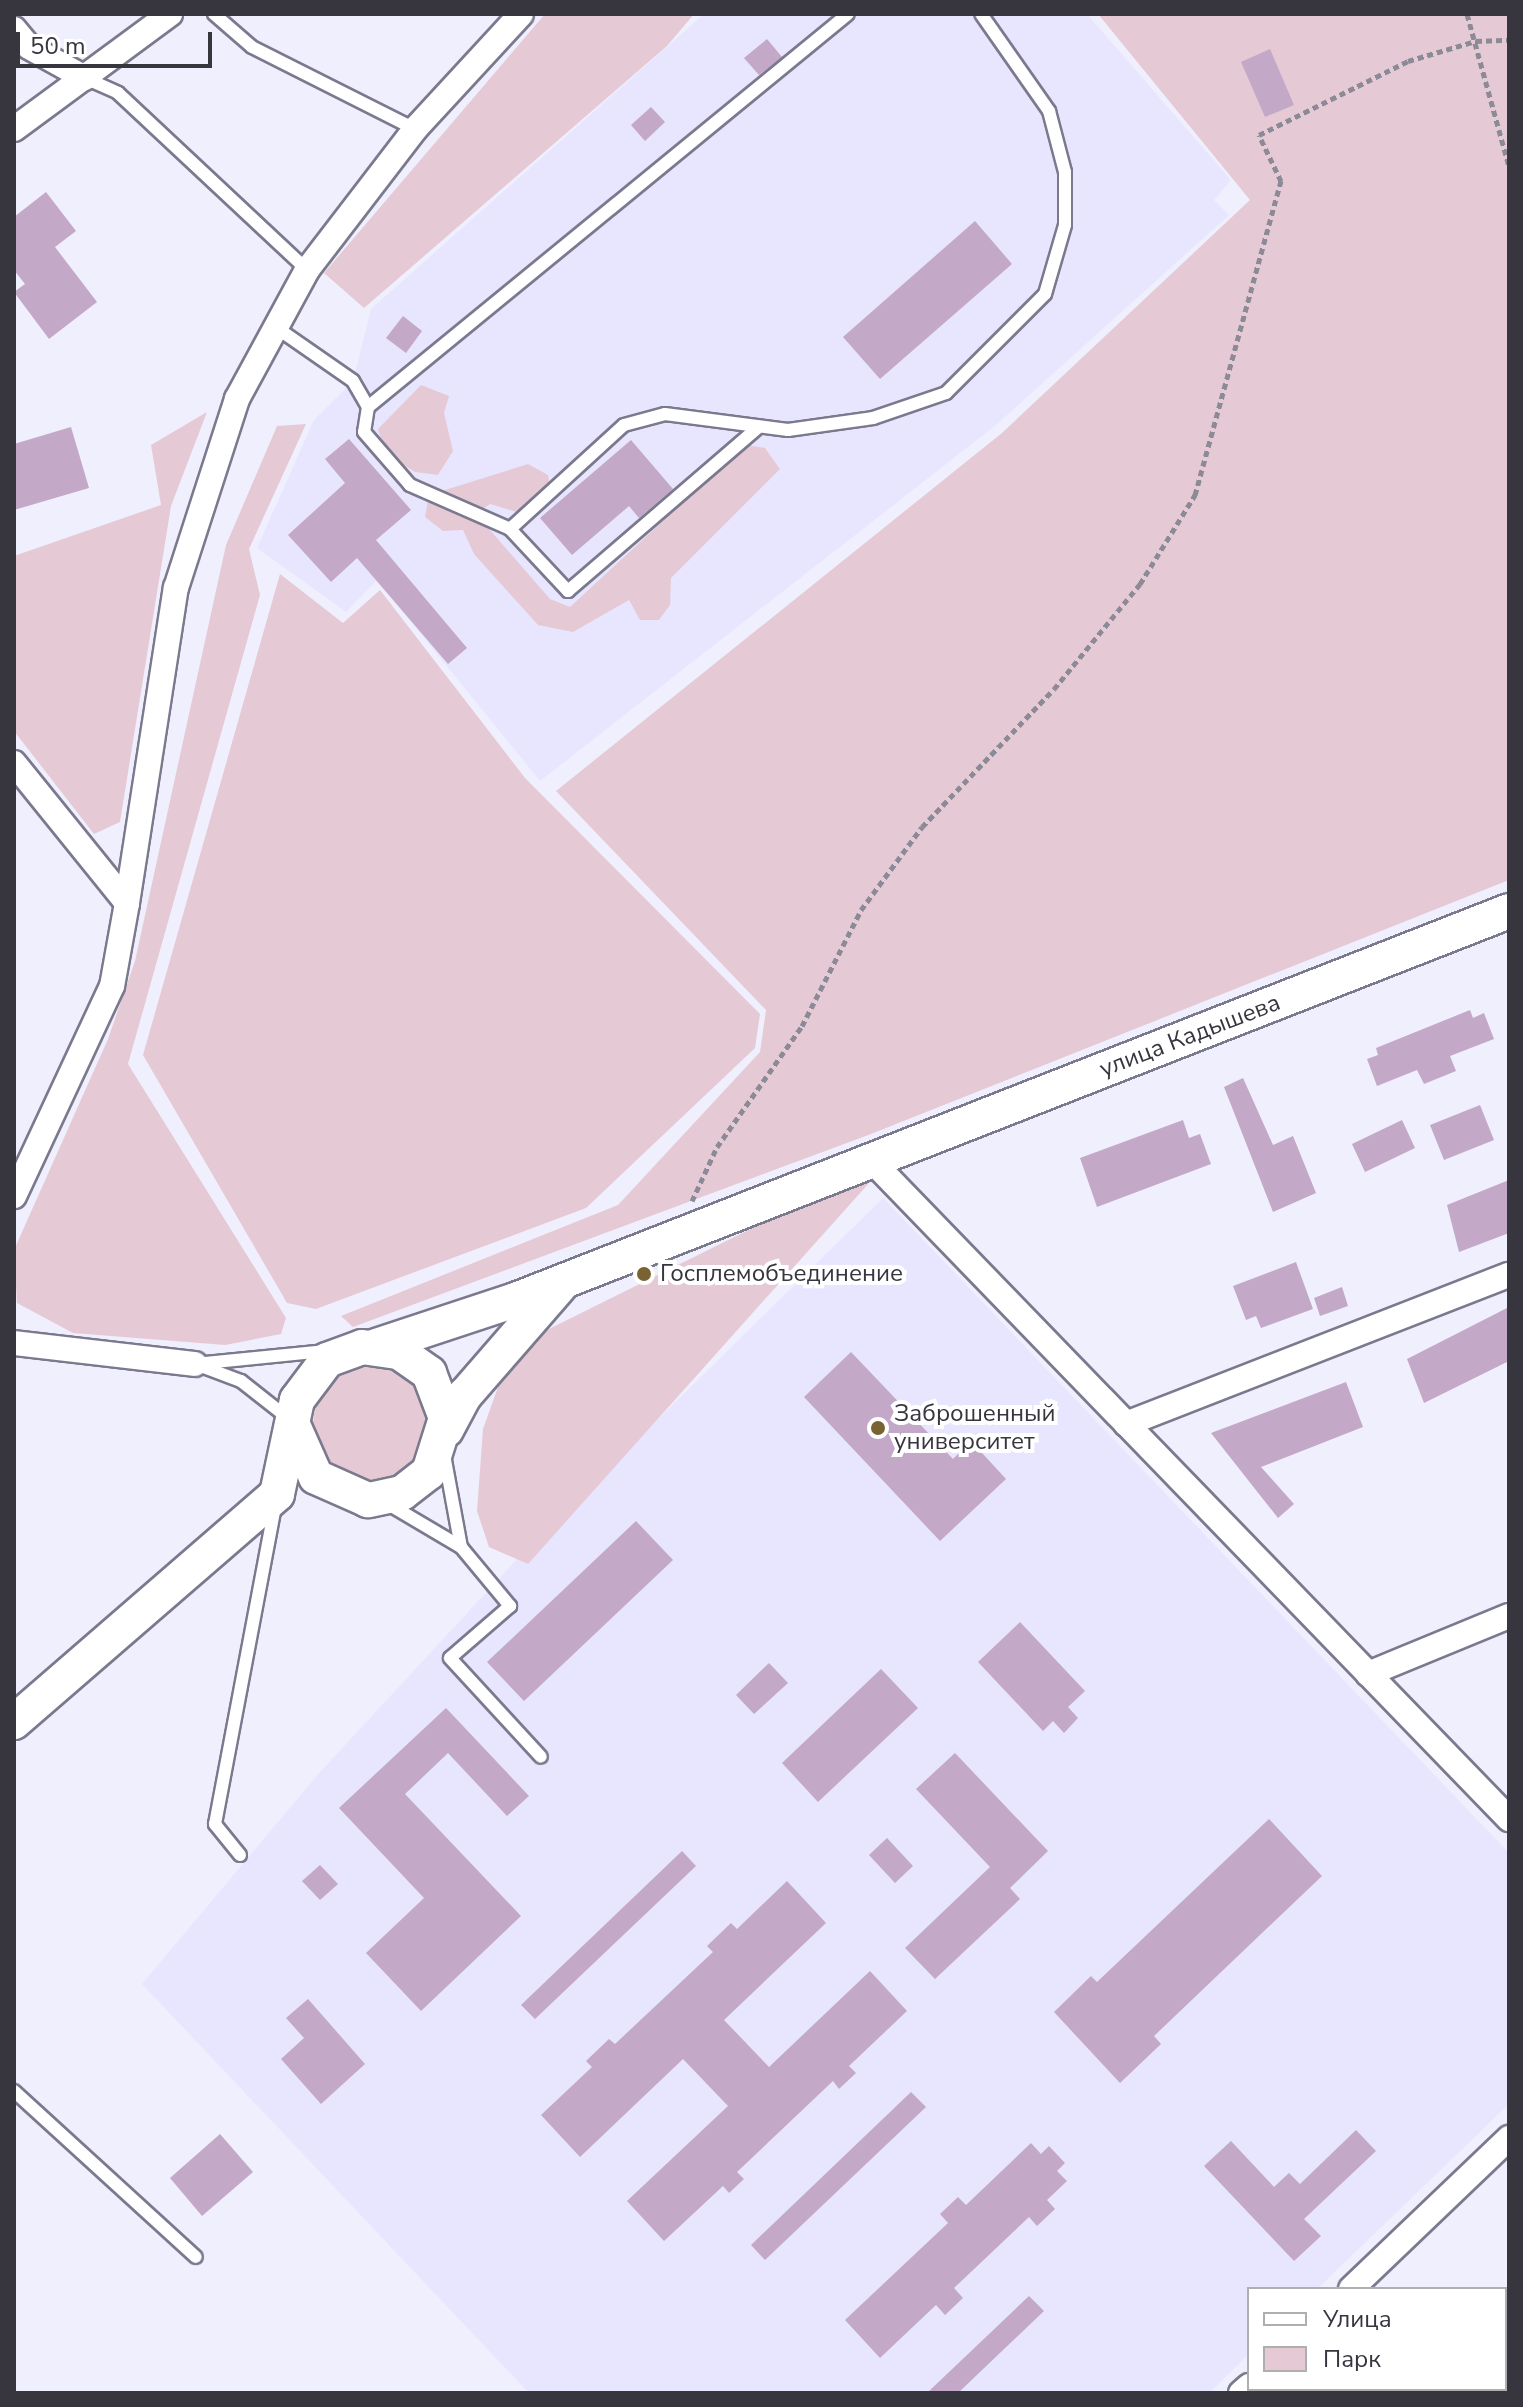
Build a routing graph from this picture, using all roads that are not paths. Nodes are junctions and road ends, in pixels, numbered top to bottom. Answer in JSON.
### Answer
{"nodes":[{"id":1,"x":170,"y":14,"type":"edge"},
{"id":2,"x":214,"y":14,"type":"edge"},
{"id":3,"x":521,"y":14,"type":"edge"},
{"id":4,"x":848,"y":14,"type":"edge"},
{"id":5,"x":981,"y":14,"type":"edge"},
{"id":6,"x":14,"y":29,"type":"edge"},
{"id":7,"x":85,"y":78,"type":"junction"},
{"id":8,"x":14,"y":129,"type":"edge"},
{"id":9,"x":415,"y":129,"type":"junction"},
{"id":10,"x":307,"y":270,"type":"junction"},
{"id":11,"x":274,"y":326,"type":"junction"},
{"id":12,"x":368,"y":407,"type":"junction"},
{"id":13,"x":759,"y":427,"type":"junction"},
{"id":14,"x":510,"y":529,"type":"junction"},
{"id":15,"x":14,"y":763,"type":"edge"},
{"id":16,"x":127,"y":903,"type":"junction"},
{"id":17,"x":1509,"y":911,"type":"edge"},
{"id":18,"x":872,"y":1161,"type":"junction"},
{"id":19,"x":14,"y":1196,"type":"edge"},
{"id":20,"x":1509,"y":1275,"type":"edge"},
{"id":21,"x":565,"y":1281,"type":"junction"},
{"id":22,"x":14,"y":1343,"type":"edge"},
{"id":23,"x":363,"y":1348,"type":"junction"},
{"id":24,"x":195,"y":1364,"type":"junction"},
{"id":25,"x":1126,"y":1424,"type":"junction"},
{"id":26,"x":293,"y":1425,"type":"junction"},
{"id":27,"x":446,"y":1430,"type":"junction"},
{"id":28,"x":277,"y":1494,"type":"junction"},
{"id":29,"x":357,"y":1498,"type":"junction"},
{"id":30,"x":461,"y":1547,"type":"junction"},
{"id":31,"x":1509,"y":1616,"type":"edge"},
{"id":32,"x":1368,"y":1674,"type":"junction"},
{"id":33,"x":14,"y":1722,"type":"edge"},
{"id":34,"x":541,"y":1757,"type":"dead end"},
{"id":35,"x":1509,"y":1819,"type":"edge"},
{"id":36,"x":240,"y":1855,"type":"dead end"},
{"id":37,"x":16,"y":2099,"type":"edge"},
{"id":38,"x":1509,"y":2138,"type":"edge"},
{"id":39,"x":196,"y":2257,"type":"dead end"},
{"id":40,"x":1353,"y":2287,"type":"edge"}],
"edges":[{"from":1,"to":7,"type":"street"},
{"from":2,"to":9,"type":"lane"},
{"from":3,"to":9,"type":"street"},
{"from":4,"to":12,"type":"lane"},
{"from":5,"to":13,"type":"lane"},
{"from":6,"to":7,"type":"street"},
{"from":7,"to":8,"type":"street"},
{"from":7,"to":10,"type":"lane"},
{"from":9,"to":10,"type":"street"},
{"from":10,"to":11,"type":"street"},
{"from":11,"to":12,"type":"lane"},
{"from":11,"to":16,"type":"street"},
{"from":12,"to":14,"type":"lane"},
{"from":13,"to":14,"type":"lane"},
{"from":13,"to":14,"type":"lane"},
{"from":15,"to":16,"type":"street"},
{"from":16,"to":19,"type":"street"},
{"from":17,"to":18,"type":"street","name":"улица Кадышева"},
{"from":18,"to":21,"type":"street","name":"улица Кадышева"},
{"from":18,"to":25,"type":"street"},
{"from":20,"to":25,"type":"street"},
{"from":21,"to":23,"type":"street","name":"улица Кадышева"},
{"from":21,"to":27,"type":"street"},
{"from":22,"to":24,"type":"street"},
{"from":23,"to":24,"type":"lane"},
{"from":23,"to":26,"type":"street"},
{"from":23,"to":27,"type":"street"},
{"from":24,"to":26,"type":"lane"},
{"from":25,"to":32,"type":"street"},
{"from":26,"to":28,"type":"street"},
{"from":26,"to":29,"type":"street"},
{"from":27,"to":29,"type":"street"},
{"from":27,"to":30,"type":"lane"},
{"from":28,"to":29,"type":"street"},
{"from":28,"to":33,"type":"street"},
{"from":28,"to":36,"type":"lane"},
{"from":29,"to":30,"type":"lane"},
{"from":30,"to":34,"type":"lane"},
{"from":31,"to":32,"type":"street"},
{"from":32,"to":35,"type":"street"},
{"from":37,"to":39,"type":"lane"},
{"from":38,"to":40,"type":"street"}]}
